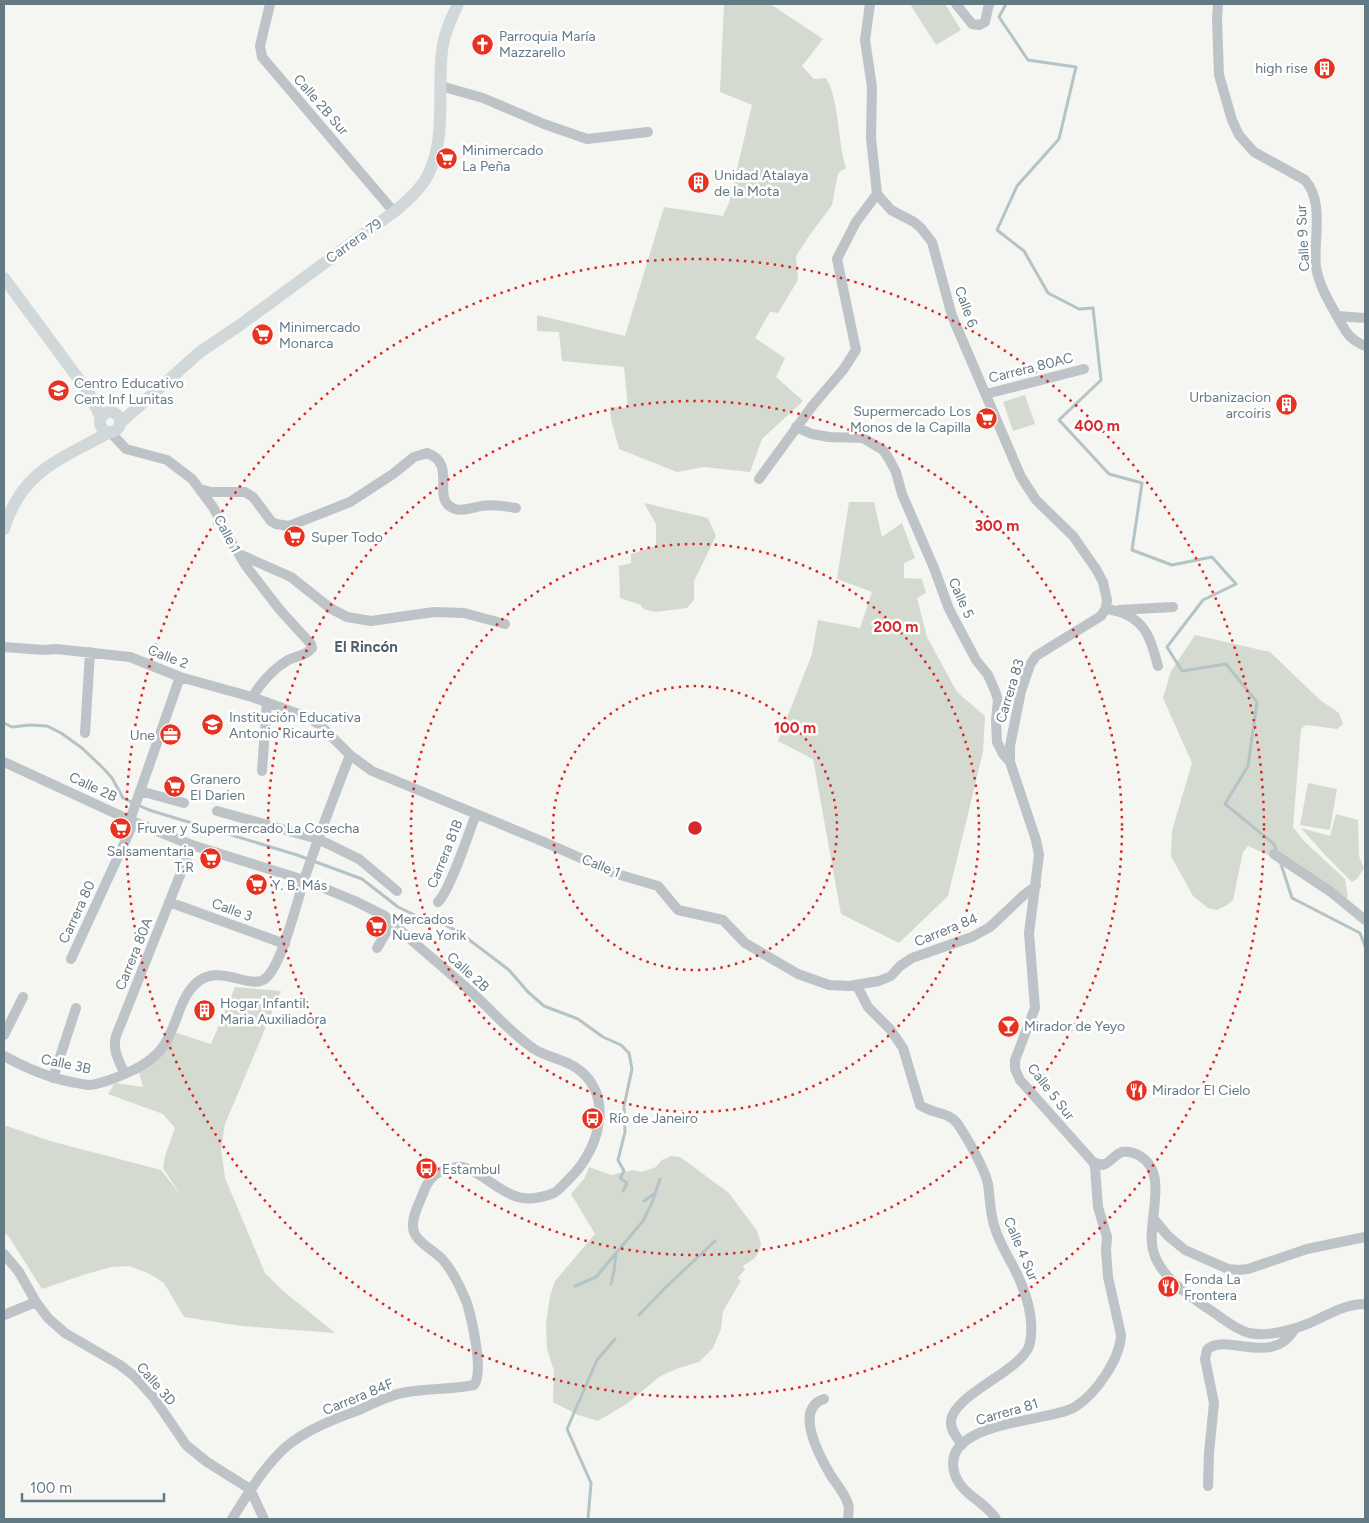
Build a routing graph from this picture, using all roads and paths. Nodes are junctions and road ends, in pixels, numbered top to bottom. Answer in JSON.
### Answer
{"nodes":[{"id":1,"x":270,"y":4,"type":"edge"},
{"id":2,"x":458,"y":4,"type":"edge"},
{"id":3,"x":870,"y":4,"type":"edge"},
{"id":4,"x":956,"y":4,"type":"edge"},
{"id":5,"x":989,"y":4,"type":"edge"},
{"id":6,"x":1218,"y":4,"type":"edge"},
{"id":7,"x":441,"y":86,"type":"junction"},
{"id":8,"x":648,"y":132,"type":"dead end"},
{"id":9,"x":877,"y":194,"type":"junction"},
{"id":10,"x":394,"y":212,"type":"junction"},
{"id":11,"x":4,"y":278,"type":"edge"},
{"id":12,"x":1337,"y":316,"type":"junction"},
{"id":13,"x":1365,"y":318,"type":"edge"},
{"id":14,"x":1365,"y":346,"type":"edge"},
{"id":15,"x":1084,"y":369,"type":"dead end"},
{"id":16,"x":986,"y":394,"type":"junction"},
{"id":17,"x":111,"y":424,"type":"junction"},
{"id":18,"x":796,"y":428,"type":"junction"},
{"id":19,"x":759,"y":479,"type":"dead end"},
{"id":20,"x":200,"y":489,"type":"junction"},
{"id":21,"x":516,"y":508,"type":"dead end"},
{"id":22,"x":4,"y":529,"type":"edge"},
{"id":23,"x":238,"y":554,"type":"junction"},
{"id":24,"x":1173,"y":607,"type":"dead end"},
{"id":25,"x":1109,"y":610,"type":"junction"},
{"id":26,"x":505,"y":624,"type":"dead end"},
{"id":27,"x":4,"y":647,"type":"edge"},
{"id":28,"x":90,"y":652,"type":"junction"},
{"id":29,"x":1158,"y":666,"type":"dead end"},
{"id":30,"x":180,"y":677,"type":"junction"},
{"id":31,"x":252,"y":697,"type":"junction"},
{"id":32,"x":267,"y":702,"type":"junction"},
{"id":33,"x":315,"y":722,"type":"joint"},
{"id":34,"x":85,"y":733,"type":"dead end"},
{"id":35,"x":350,"y":755,"type":"junction"},
{"id":36,"x":4,"y":762,"type":"edge"},
{"id":37,"x":1010,"y":762,"type":"junction"},
{"id":38,"x":262,"y":771,"type":"dead end"},
{"id":39,"x":138,"y":794,"type":"junction"},
{"id":40,"x":184,"y":803,"type":"dead end"},
{"id":41,"x":217,"y":811,"type":"dead end"},
{"id":42,"x":476,"y":814,"type":"junction"},
{"id":43,"x":132,"y":817,"type":"junction"},
{"id":44,"x":318,"y":839,"type":"junction"},
{"id":45,"x":192,"y":845,"type":"junction"},
{"id":46,"x":1274,"y":854,"type":"dead end"},
{"id":47,"x":304,"y":880,"type":"junction"},
{"id":48,"x":1036,"y":886,"type":"junction"},
{"id":49,"x":396,"y":891,"type":"dead end"},
{"id":50,"x":169,"y":902,"type":"junction"},
{"id":51,"x":438,"y":902,"type":"dead end"},
{"id":52,"x":1365,"y":920,"type":"edge"},
{"id":53,"x":392,"y":923,"type":"junction"},
{"id":54,"x":285,"y":944,"type":"junction"},
{"id":55,"x":377,"y":948,"type":"dead end"},
{"id":56,"x":71,"y":959,"type":"dead end"},
{"id":57,"x":886,"y":978,"type":"joint"},
{"id":58,"x":857,"y":986,"type":"junction"},
{"id":59,"x":22,"y":997,"type":"dead end"},
{"id":60,"x":76,"y":1008,"type":"dead end"},
{"id":61,"x":4,"y":1036,"type":"edge"},
{"id":62,"x":4,"y":1056,"type":"edge"},
{"id":63,"x":125,"y":1074,"type":"junction"},
{"id":64,"x":53,"y":1078,"type":"junction"},
{"id":65,"x":1093,"y":1162,"type":"junction"},
{"id":66,"x":438,"y":1172,"type":"joint"},
{"id":67,"x":1152,"y":1218,"type":"junction"},
{"id":68,"x":1365,"y":1237,"type":"edge"},
{"id":69,"x":4,"y":1254,"type":"edge"},
{"id":70,"x":36,"y":1302,"type":"junction"},
{"id":71,"x":1365,"y":1304,"type":"edge"},
{"id":72,"x":4,"y":1315,"type":"edge"},
{"id":73,"x":1295,"y":1328,"type":"junction"},
{"id":74,"x":824,"y":1399,"type":"dead end"},
{"id":75,"x":962,"y":1445,"type":"junction"},
{"id":76,"x":1208,"y":1486,"type":"dead end"},
{"id":77,"x":250,"y":1489,"type":"junction"},
{"id":78,"x":232,"y":1519,"type":"edge"},
{"id":79,"x":264,"y":1519,"type":"edge"},
{"id":80,"x":848,"y":1519,"type":"edge"},
{"id":81,"x":996,"y":1519,"type":"edge"}],
"edges":[{"from":1,"to":10,"type":"street","name":"Calle 2B Sur"},
{"from":2,"to":7,"type":"main road","name":"Carrera 79"},
{"from":3,"to":9,"type":"street"},
{"from":4,"to":5,"type":"street"},
{"from":6,"to":12,"type":"street","name":"Calle 9 Sur"},
{"from":7,"to":8,"type":"street"},
{"from":7,"to":10,"type":"main road","name":"Carrera 79"},
{"from":9,"to":16,"type":"street","name":"Calle 6"},
{"from":9,"to":18,"type":"street"},
{"from":10,"to":17,"type":"main road","name":"Carrera 79"},
{"from":11,"to":17,"type":"main road","name":"Calle 1"},
{"from":12,"to":13,"type":"street"},
{"from":12,"to":14,"type":"street","name":"Calle 9 Sur"},
{"from":15,"to":16,"type":"street","name":"Carrera 80AC"},
{"from":16,"to":25,"type":"street","name":"Calle 6"},
{"from":17,"to":20,"type":"street","name":"Calle 1"},
{"from":17,"to":22,"type":"main road"},
{"from":18,"to":19,"type":"street"},
{"from":18,"to":37,"type":"street","name":"Calle 5"},
{"from":20,"to":21,"type":"street"},
{"from":20,"to":23,"type":"street","name":"Calle 1"},
{"from":23,"to":26,"type":"street"},
{"from":23,"to":31,"type":"street","name":"Calle 1"},
{"from":24,"to":25,"type":"street"},
{"from":25,"to":29,"type":"street"},
{"from":25,"to":37,"type":"street","name":"Carrera 83"},
{"from":27,"to":28,"type":"street","name":"Calle 2"},
{"from":28,"to":30,"type":"street","name":"Calle 2"},
{"from":28,"to":34,"type":"street"},
{"from":30,"to":31,"type":"street","name":"Calle 2"},
{"from":30,"to":39,"type":"street","name":"Carrera 80"},
{"from":31,"to":32,"type":"street","name":"Calle 2"},
{"from":32,"to":33,"type":"street","name":"Calle 2"},
{"from":32,"to":38,"type":"street"},
{"from":33,"to":35,"type":"street","name":"Calle 1"},
{"from":35,"to":42,"type":"street","name":"Calle 1"},
{"from":35,"to":44,"type":"street"},
{"from":36,"to":43,"type":"street","name":"Calle 2B"},
{"from":37,"to":48,"type":"street","name":"Calle 5 Sur"},
{"from":39,"to":40,"type":"street","name":"Calle 2B"},
{"from":39,"to":43,"type":"street","name":"Carrera 80"},
{"from":41,"to":44,"type":"street"},
{"from":42,"to":51,"type":"street","name":"Carrera 81B"},
{"from":42,"to":58,"type":"street","name":"Calle 1"},
{"from":43,"to":45,"type":"street","name":"Calle 2B"},
{"from":43,"to":56,"type":"street","name":"Carrera 80"},
{"from":44,"to":47,"type":"street"},
{"from":44,"to":49,"type":"street"},
{"from":45,"to":47,"type":"street","name":"Calle 2B"},
{"from":45,"to":50,"type":"street","name":"Carrera 80A"},
{"from":46,"to":52,"type":"street"},
{"from":47,"to":53,"type":"street","name":"Calle 2B"},
{"from":47,"to":54,"type":"street"},
{"from":48,"to":57,"type":"street","name":"Carrera 84"},
{"from":48,"to":65,"type":"street","name":"Calle 5 Sur"},
{"from":50,"to":54,"type":"street","name":"Calle 3"},
{"from":50,"to":63,"type":"street","name":"Carrera 80A"},
{"from":53,"to":55,"type":"street"},
{"from":53,"to":66,"type":"street","name":"Calle 2B"},
{"from":54,"to":63,"type":"street","name":"Calle 3B"},
{"from":57,"to":58,"type":"street","name":"Calle 1"},
{"from":58,"to":75,"type":"street","name":"Calle 4 Sur"},
{"from":59,"to":61,"type":"street"},
{"from":60,"to":64,"type":"street"},
{"from":62,"to":64,"type":"street","name":"Calle 3B"},
{"from":63,"to":64,"type":"street","name":"Calle 3B"},
{"from":65,"to":67,"type":"street"},
{"from":65,"to":75,"type":"street","name":"Carrera 81"},
{"from":66,"to":77,"type":"street","name":"Carrera 84F"},
{"from":67,"to":68,"type":"street"},
{"from":67,"to":73,"type":"street"},
{"from":69,"to":70,"type":"street","name":"Calle 3D"},
{"from":70,"to":72,"type":"street"},
{"from":70,"to":77,"type":"street","name":"Calle 3D"},
{"from":71,"to":73,"type":"street"},
{"from":73,"to":76,"type":"street"},
{"from":74,"to":80,"type":"street"},
{"from":75,"to":81,"type":"street"},
{"from":77,"to":78,"type":"street","name":"Carrera 84F"},
{"from":77,"to":79,"type":"street"}]}
